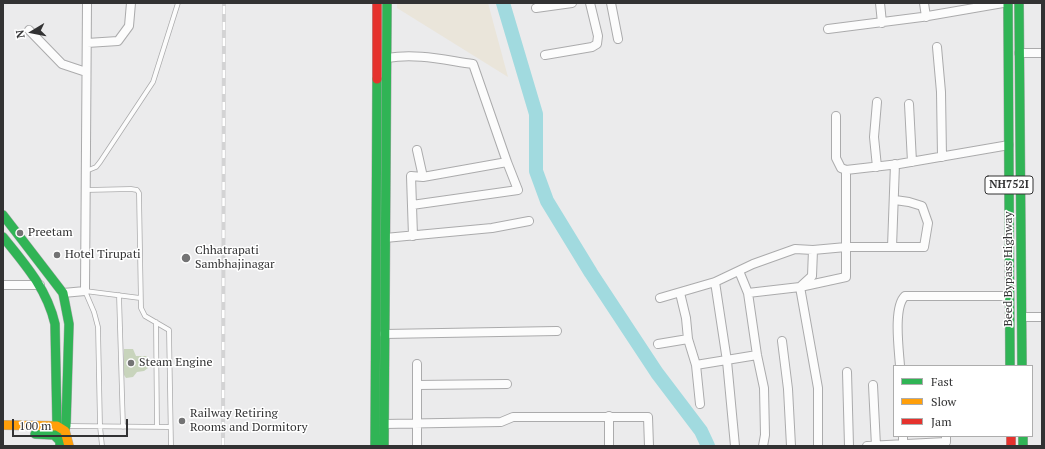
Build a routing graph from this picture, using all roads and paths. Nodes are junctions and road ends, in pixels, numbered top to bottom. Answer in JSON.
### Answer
{"nodes":[{"id":1,"x":86,"y":3,"type":"edge"},
{"id":2,"x":131,"y":3,"type":"edge"},
{"id":3,"x":178,"y":3,"type":"edge"},
{"id":4,"x":377,"y":3,"type":"edge"},
{"id":5,"x":387,"y":3,"type":"edge"},
{"id":6,"x":572,"y":3,"type":"edge"},
{"id":7,"x":590,"y":3,"type":"edge"},
{"id":8,"x":611,"y":3,"type":"edge"},
{"id":9,"x":880,"y":3,"type":"edge"},
{"id":10,"x":924,"y":3,"type":"edge"},
{"id":11,"x":1003,"y":3,"type":"edge"},
{"id":12,"x":1008,"y":3,"type":"edge"},
{"id":13,"x":1019,"y":3,"type":"edge"},
{"id":14,"x":990,"y":4,"type":"edge"},
{"id":15,"x":536,"y":8,"type":"dead end"},
{"id":16,"x":926,"y":17,"type":"junction"},
{"id":17,"x":882,"y":23,"type":"junction"},
{"id":18,"x":828,"y":29,"type":"dead end"},
{"id":19,"x":29,"y":30,"type":"dead end"},
{"id":20,"x":618,"y":39,"type":"dead end"},
{"id":21,"x":86,"y":43,"type":"junction"},
{"id":22,"x":938,"y":47,"type":"dead end"},
{"id":23,"x":1019,"y":53,"type":"junction"},
{"id":24,"x":1042,"y":53,"type":"edge"},
{"id":25,"x":545,"y":55,"type":"dead end"},
{"id":26,"x":387,"y":58,"type":"junction"},
{"id":27,"x":86,"y":72,"type":"junction"},
{"id":28,"x":877,"y":102,"type":"dead end"},
{"id":29,"x":909,"y":104,"type":"dead end"},
{"id":30,"x":836,"y":116,"type":"dead end"},
{"id":31,"x":1009,"y":145,"type":"junction"},
{"id":32,"x":417,"y":150,"type":"dead end"},
{"id":33,"x":942,"y":157,"type":"junction"},
{"id":34,"x":507,"y":162,"type":"junction"},
{"id":35,"x":912,"y":162,"type":"junction"},
{"id":36,"x":895,"y":164,"type":"junction"},
{"id":37,"x":876,"y":167,"type":"junction"},
{"id":38,"x":846,"y":170,"type":"junction"},
{"id":39,"x":86,"y":171,"type":"junction"},
{"id":40,"x":423,"y":177,"type":"junction"},
{"id":41,"x":86,"y":190,"type":"junction"},
{"id":42,"x":895,"y":200,"type":"junction"},
{"id":43,"x":412,"y":205,"type":"junction"},
{"id":44,"x":3,"y":215,"type":"edge"},
{"id":45,"x":529,"y":221,"type":"dead end"},
{"id":46,"x":414,"y":236,"type":"junction"},
{"id":47,"x":3,"y":237,"type":"edge"},
{"id":48,"x":385,"y":238,"type":"junction"},
{"id":49,"x":846,"y":247,"type":"junction"},
{"id":50,"x":892,"y":247,"type":"junction"},
{"id":51,"x":813,"y":250,"type":"junction"},
{"id":52,"x":738,"y":271,"type":"junction"},
{"id":53,"x":715,"y":282,"type":"junction"},
{"id":54,"x":3,"y":285,"type":"edge"},
{"id":55,"x":40,"y":285,"type":"junction"},
{"id":56,"x":800,"y":286,"type":"junction"},
{"id":57,"x":85,"y":292,"type":"junction"},
{"id":58,"x":63,"y":293,"type":"junction"},
{"id":59,"x":680,"y":293,"type":"junction"},
{"id":60,"x":748,"y":293,"type":"junction"},
{"id":61,"x":119,"y":295,"type":"junction"},
{"id":62,"x":1009,"y":296,"type":"junction"},
{"id":63,"x":140,"y":298,"type":"junction"},
{"id":64,"x":660,"y":298,"type":"dead end"},
{"id":65,"x":1022,"y":317,"type":"junction"},
{"id":66,"x":1042,"y":317,"type":"edge"},
{"id":67,"x":156,"y":322,"type":"junction"},
{"id":68,"x":557,"y":331,"type":"dead end"},
{"id":69,"x":384,"y":334,"type":"junction"},
{"id":70,"x":688,"y":339,"type":"junction"},
{"id":71,"x":782,"y":341,"type":"dead end"},
{"id":72,"x":658,"y":344,"type":"dead end"},
{"id":73,"x":757,"y":355,"type":"junction"},
{"id":74,"x":727,"y":361,"type":"junction"},
{"id":75,"x":417,"y":364,"type":"dead end"},
{"id":76,"x":900,"y":365,"type":"edge"},
{"id":77,"x":1010,"y":365,"type":"edge"},
{"id":78,"x":1022,"y":365,"type":"edge"},
{"id":79,"x":696,"y":366,"type":"junction"},
{"id":80,"x":847,"y":372,"type":"dead end"},
{"id":81,"x":507,"y":384,"type":"dead end"},
{"id":82,"x":417,"y":385,"type":"junction"},
{"id":83,"x":873,"y":385,"type":"dead end"},
{"id":84,"x":700,"y":404,"type":"dead end"},
{"id":85,"x":609,"y":416,"type":"junction"},
{"id":86,"x":384,"y":424,"type":"junction"},
{"id":87,"x":418,"y":424,"type":"junction"},
{"id":88,"x":3,"y":425,"type":"edge"},
{"id":89,"x":100,"y":426,"type":"junction"},
{"id":90,"x":123,"y":427,"type":"junction"},
{"id":91,"x":157,"y":427,"type":"junction"},
{"id":92,"x":169,"y":427,"type":"junction"},
{"id":93,"x":63,"y":428,"type":"junction"},
{"id":94,"x":3,"y":433,"type":"edge"},
{"id":95,"x":946,"y":437,"type":"edge"},
{"id":96,"x":903,"y":440,"type":"edge"},
{"id":97,"x":58,"y":441,"type":"edge"},
{"id":98,"x":69,"y":446,"type":"edge"},
{"id":99,"x":102,"y":446,"type":"edge"},
{"id":100,"x":171,"y":446,"type":"edge"},
{"id":101,"x":374,"y":446,"type":"edge"},
{"id":102,"x":384,"y":446,"type":"edge"},
{"id":103,"x":417,"y":446,"type":"edge"},
{"id":104,"x":609,"y":446,"type":"edge"},
{"id":105,"x":649,"y":446,"type":"edge"},
{"id":106,"x":735,"y":446,"type":"edge"},
{"id":107,"x":763,"y":446,"type":"edge"},
{"id":108,"x":791,"y":446,"type":"edge"},
{"id":109,"x":818,"y":446,"type":"edge"},
{"id":110,"x":849,"y":446,"type":"edge"},
{"id":111,"x":867,"y":446,"type":"edge"},
{"id":112,"x":876,"y":446,"type":"edge"}],
"edges":[{"from":1,"to":21,"type":"street"},
{"from":2,"to":21,"type":"street"},
{"from":3,"to":39,"type":"lane"},
{"from":4,"to":101,"type":"main road"},
{"from":5,"to":26,"type":"main road"},
{"from":6,"to":15,"type":"street"},
{"from":7,"to":25,"type":"street"},
{"from":8,"to":20,"type":"street"},
{"from":9,"to":17,"type":"street"},
{"from":10,"to":16,"type":"street"},
{"from":11,"to":14,"type":"street"},
{"from":12,"to":31,"type":"main road","name":"Beed Bypass Highway","number":"NH752I"},
{"from":13,"to":23,"type":"main road","name":"Beed Bypass Highway","number":"NH752I"},
{"from":14,"to":16,"type":"street"},
{"from":16,"to":17,"type":"street"},
{"from":17,"to":18,"type":"street"},
{"from":19,"to":27,"type":"street"},
{"from":21,"to":27,"type":"street"},
{"from":22,"to":33,"type":"street"},
{"from":23,"to":24,"type":"street"},
{"from":23,"to":65,"type":"main road","name":"Beed Bypass Highway","number":"NH752I"},
{"from":26,"to":34,"type":"street"},
{"from":26,"to":48,"type":"main road"},
{"from":27,"to":39,"type":"street"},
{"from":28,"to":37,"type":"street"},
{"from":29,"to":35,"type":"street"},
{"from":30,"to":38,"type":"street"},
{"from":31,"to":33,"type":"street"},
{"from":31,"to":62,"type":"main road","name":"Beed Bypass Highway","number":"NH752I"},
{"from":32,"to":40,"type":"street"},
{"from":33,"to":35,"type":"street"},
{"from":34,"to":40,"type":"street"},
{"from":34,"to":43,"type":"street"},
{"from":35,"to":36,"type":"street"},
{"from":36,"to":37,"type":"street"},
{"from":36,"to":42,"type":"street"},
{"from":37,"to":38,"type":"street"},
{"from":38,"to":49,"type":"street"},
{"from":39,"to":41,"type":"street"},
{"from":40,"to":43,"type":"street"},
{"from":41,"to":57,"type":"street"},
{"from":41,"to":63,"type":"lane"},
{"from":42,"to":50,"type":"street"},
{"from":42,"to":50,"type":"street"},
{"from":43,"to":46,"type":"street"},
{"from":44,"to":58,"type":"main road"},
{"from":45,"to":46,"type":"street"},
{"from":46,"to":48,"type":"street"},
{"from":47,"to":55,"type":"main road"},
{"from":48,"to":69,"type":"main road"},
{"from":49,"to":50,"type":"street"},
{"from":49,"to":51,"type":"street"},
{"from":49,"to":56,"type":"street"},
{"from":51,"to":52,"type":"street"},
{"from":51,"to":56,"type":"street"},
{"from":52,"to":53,"type":"street"},
{"from":52,"to":60,"type":"street"},
{"from":53,"to":59,"type":"street"},
{"from":53,"to":74,"type":"street"},
{"from":54,"to":55,"type":"street"},
{"from":55,"to":93,"type":"main road"},
{"from":56,"to":60,"type":"street"},
{"from":56,"to":109,"type":"street"},
{"from":57,"to":58,"type":"street"},
{"from":57,"to":61,"type":"lane"},
{"from":57,"to":89,"type":"lane"},
{"from":58,"to":93,"type":"main road"},
{"from":59,"to":64,"type":"street"},
{"from":59,"to":70,"type":"street"},
{"from":60,"to":73,"type":"street"},
{"from":61,"to":63,"type":"lane"},
{"from":61,"to":90,"type":"lane"},
{"from":62,"to":76,"type":"street"},
{"from":62,"to":77,"type":"main road","name":"Beed Bypass Highway","number":"NH752I"},
{"from":63,"to":67,"type":"lane"},
{"from":65,"to":66,"type":"street"},
{"from":65,"to":78,"type":"main road","name":"Beed Bypass Highway","number":"NH752I"},
{"from":67,"to":91,"type":"lane"},
{"from":67,"to":92,"type":"lane"},
{"from":68,"to":69,"type":"street"},
{"from":69,"to":86,"type":"main road"},
{"from":70,"to":72,"type":"street"},
{"from":70,"to":79,"type":"street"},
{"from":71,"to":108,"type":"street"},
{"from":73,"to":74,"type":"street"},
{"from":73,"to":107,"type":"street"},
{"from":74,"to":79,"type":"street"},
{"from":74,"to":106,"type":"street"},
{"from":75,"to":82,"type":"street"},
{"from":79,"to":84,"type":"street"},
{"from":80,"to":110,"type":"street"},
{"from":81,"to":82,"type":"street"},
{"from":82,"to":87,"type":"street"},
{"from":83,"to":112,"type":"street"},
{"from":85,"to":87,"type":"street"},
{"from":85,"to":104,"type":"street"},
{"from":85,"to":105,"type":"street"},
{"from":86,"to":87,"type":"street"},
{"from":86,"to":102,"type":"main road"},
{"from":87,"to":103,"type":"street"},
{"from":88,"to":93,"type":"main road"},
{"from":89,"to":90,"type":"lane"},
{"from":89,"to":93,"type":"lane"},
{"from":89,"to":99,"type":"lane"},
{"from":90,"to":91,"type":"lane"},
{"from":91,"to":92,"type":"lane"},
{"from":92,"to":100,"type":"lane"},
{"from":93,"to":97,"type":"main road"},
{"from":93,"to":98,"type":"main road"},
{"from":94,"to":97,"type":"main road"},
{"from":95,"to":96,"type":"street"},
{"from":96,"to":112,"type":"street"},
{"from":111,"to":112,"type":"street"}]}
